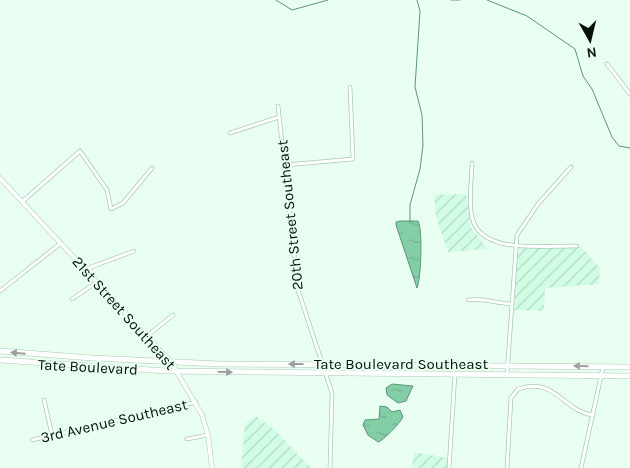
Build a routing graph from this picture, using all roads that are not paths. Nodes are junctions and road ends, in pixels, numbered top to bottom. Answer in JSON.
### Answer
{"nodes":[{"id":1,"x":607,"y":64,"type":"dead end"},
{"id":2,"x":350,"y":87,"type":"dead end"},
{"id":3,"x":630,"y":94,"type":"edge"},
{"id":4,"x":278,"y":106,"type":"dead end"},
{"id":5,"x":279,"y":118,"type":"junction"},
{"id":6,"x":230,"y":133,"type":"dead end"},
{"id":7,"x":472,"y":163,"type":"dead end"},
{"id":8,"x":285,"y":165,"type":"junction"},
{"id":9,"x":571,"y":167,"type":"dead end"},
{"id":10,"x":152,"y":168,"type":"dead end"},
{"id":11,"x":0,"y":178,"type":"edge"},
{"id":12,"x":24,"y":201,"type":"junction"},
{"id":13,"x":61,"y":242,"type":"junction"},
{"id":14,"x":515,"y":245,"type":"junction"},
{"id":15,"x":577,"y":246,"type":"dead end"},
{"id":16,"x":134,"y":251,"type":"dead end"},
{"id":17,"x":86,"y":269,"type":"junction"},
{"id":18,"x":98,"y":282,"type":"junction"},
{"id":19,"x":0,"y":291,"type":"edge"},
{"id":20,"x":72,"y":299,"type":"dead end"},
{"id":21,"x":468,"y":300,"type":"dead end"},
{"id":22,"x":512,"y":304,"type":"junction"},
{"id":23,"x":173,"y":314,"type":"dead end"},
{"id":24,"x":147,"y":336,"type":"junction"},
{"id":25,"x":0,"y":351,"type":"edge"},
{"id":26,"x":0,"y":360,"type":"edge"},
{"id":27,"x":171,"y":362,"type":"junction"},
{"id":28,"x":323,"y":364,"type":"junction"},
{"id":29,"x":507,"y":365,"type":"junction"},
{"id":30,"x":603,"y":367,"type":"junction"},
{"id":31,"x":630,"y":367,"type":"edge"},
{"id":32,"x":176,"y":372,"type":"junction"},
{"id":33,"x":327,"y":373,"type":"junction"},
{"id":34,"x":455,"y":374,"type":"junction"},
{"id":35,"x":507,"y":374,"type":"junction"},
{"id":36,"x":602,"y":375,"type":"junction"},
{"id":37,"x":630,"y":376,"type":"edge"},
{"id":38,"x":44,"y":400,"type":"dead end"},
{"id":39,"x":196,"y":402,"type":"junction"},
{"id":40,"x":593,"y":415,"type":"junction"},
{"id":41,"x":52,"y":435,"type":"junction"},
{"id":42,"x":208,"y":435,"type":"junction"},
{"id":43,"x":187,"y":439,"type":"dead end"},
{"id":44,"x":32,"y":440,"type":"dead end"},
{"id":45,"x":212,"y":468,"type":"edge"},
{"id":46,"x":330,"y":468,"type":"edge"},
{"id":47,"x":449,"y":468,"type":"edge"},
{"id":48,"x":507,"y":468,"type":"edge"},
{"id":49,"x":581,"y":468,"type":"edge"}],
"edges":[{"from":1,"to":3,"type":"street"},
{"from":2,"to":8,"type":"street"},
{"from":4,"to":5,"type":"street","name":"20th Street Southeast"},
{"from":5,"to":6,"type":"street"},
{"from":5,"to":8,"type":"street","name":"20th Street Southeast"},
{"from":7,"to":14,"type":"street"},
{"from":8,"to":28,"type":"street","name":"20th Street Southeast"},
{"from":9,"to":14,"type":"street"},
{"from":10,"to":12,"type":"street"},
{"from":11,"to":12,"type":"street","name":"21st Street Southeast"},
{"from":12,"to":13,"type":"street","name":"21st Street Southeast"},
{"from":13,"to":17,"type":"street","name":"21st Street Southeast"},
{"from":13,"to":19,"type":"street"},
{"from":14,"to":15,"type":"street"},
{"from":14,"to":22,"type":"street"},
{"from":16,"to":17,"type":"street"},
{"from":17,"to":18,"type":"street","name":"21st Street Southeast"},
{"from":18,"to":20,"type":"street"},
{"from":18,"to":24,"type":"street","name":"21st Street Southeast"},
{"from":21,"to":22,"type":"street"},
{"from":22,"to":29,"type":"street"},
{"from":23,"to":24,"type":"street"},
{"from":24,"to":27,"type":"street","name":"21st Street Southeast"},
{"from":27,"to":25,"type":"main road","name":"Tate Boulevard","one_way":true},
{"from":26,"to":32,"type":"main road","name":"Tate Boulevard"},
{"from":28,"to":27,"type":"main road","name":"Tate Boulevard Southeast","one_way":true},
{"from":27,"to":32,"type":"street","name":"21st Street Southeast"},
{"from":28,"to":29,"type":"main road","name":"Tate Boulevard Southeast"},
{"from":28,"to":33,"type":"street","name":"20th Street Southeast"},
{"from":30,"to":29,"type":"main road","name":"Tate Boulevard Southeast","one_way":true},
{"from":29,"to":35,"type":"street"},
{"from":30,"to":31,"type":"main road","name":"Tate Boulevard Southeast"},
{"from":30,"to":36,"type":"street"},
{"from":32,"to":33,"type":"main road","name":"Tate Boulevard Southeast","one_way":true},
{"from":32,"to":39,"type":"street","name":"21st Street Southeast"},
{"from":33,"to":34,"type":"main road","name":"Tate Boulevard Southeast"},
{"from":33,"to":46,"type":"street","name":"20th Street Southeast"},
{"from":34,"to":35,"type":"main road","name":"Tate Boulevard Southeast"},
{"from":34,"to":47,"type":"street"},
{"from":35,"to":36,"type":"main road","name":"Tate Boulevard Southeast"},
{"from":36,"to":37,"type":"main road","name":"Tate Boulevard Southeast"},
{"from":36,"to":40,"type":"street"},
{"from":38,"to":41,"type":"street"},
{"from":39,"to":41,"type":"street","name":"3rd Avenue Southeast"},
{"from":39,"to":42,"type":"street","name":"21st Street Southeast"},
{"from":40,"to":48,"type":"street"},
{"from":40,"to":49,"type":"street"},
{"from":41,"to":44,"type":"street","name":"3rd Avenue Southeast"},
{"from":42,"to":43,"type":"street"},
{"from":42,"to":45,"type":"street","name":"21st Street Southeast"}]}
